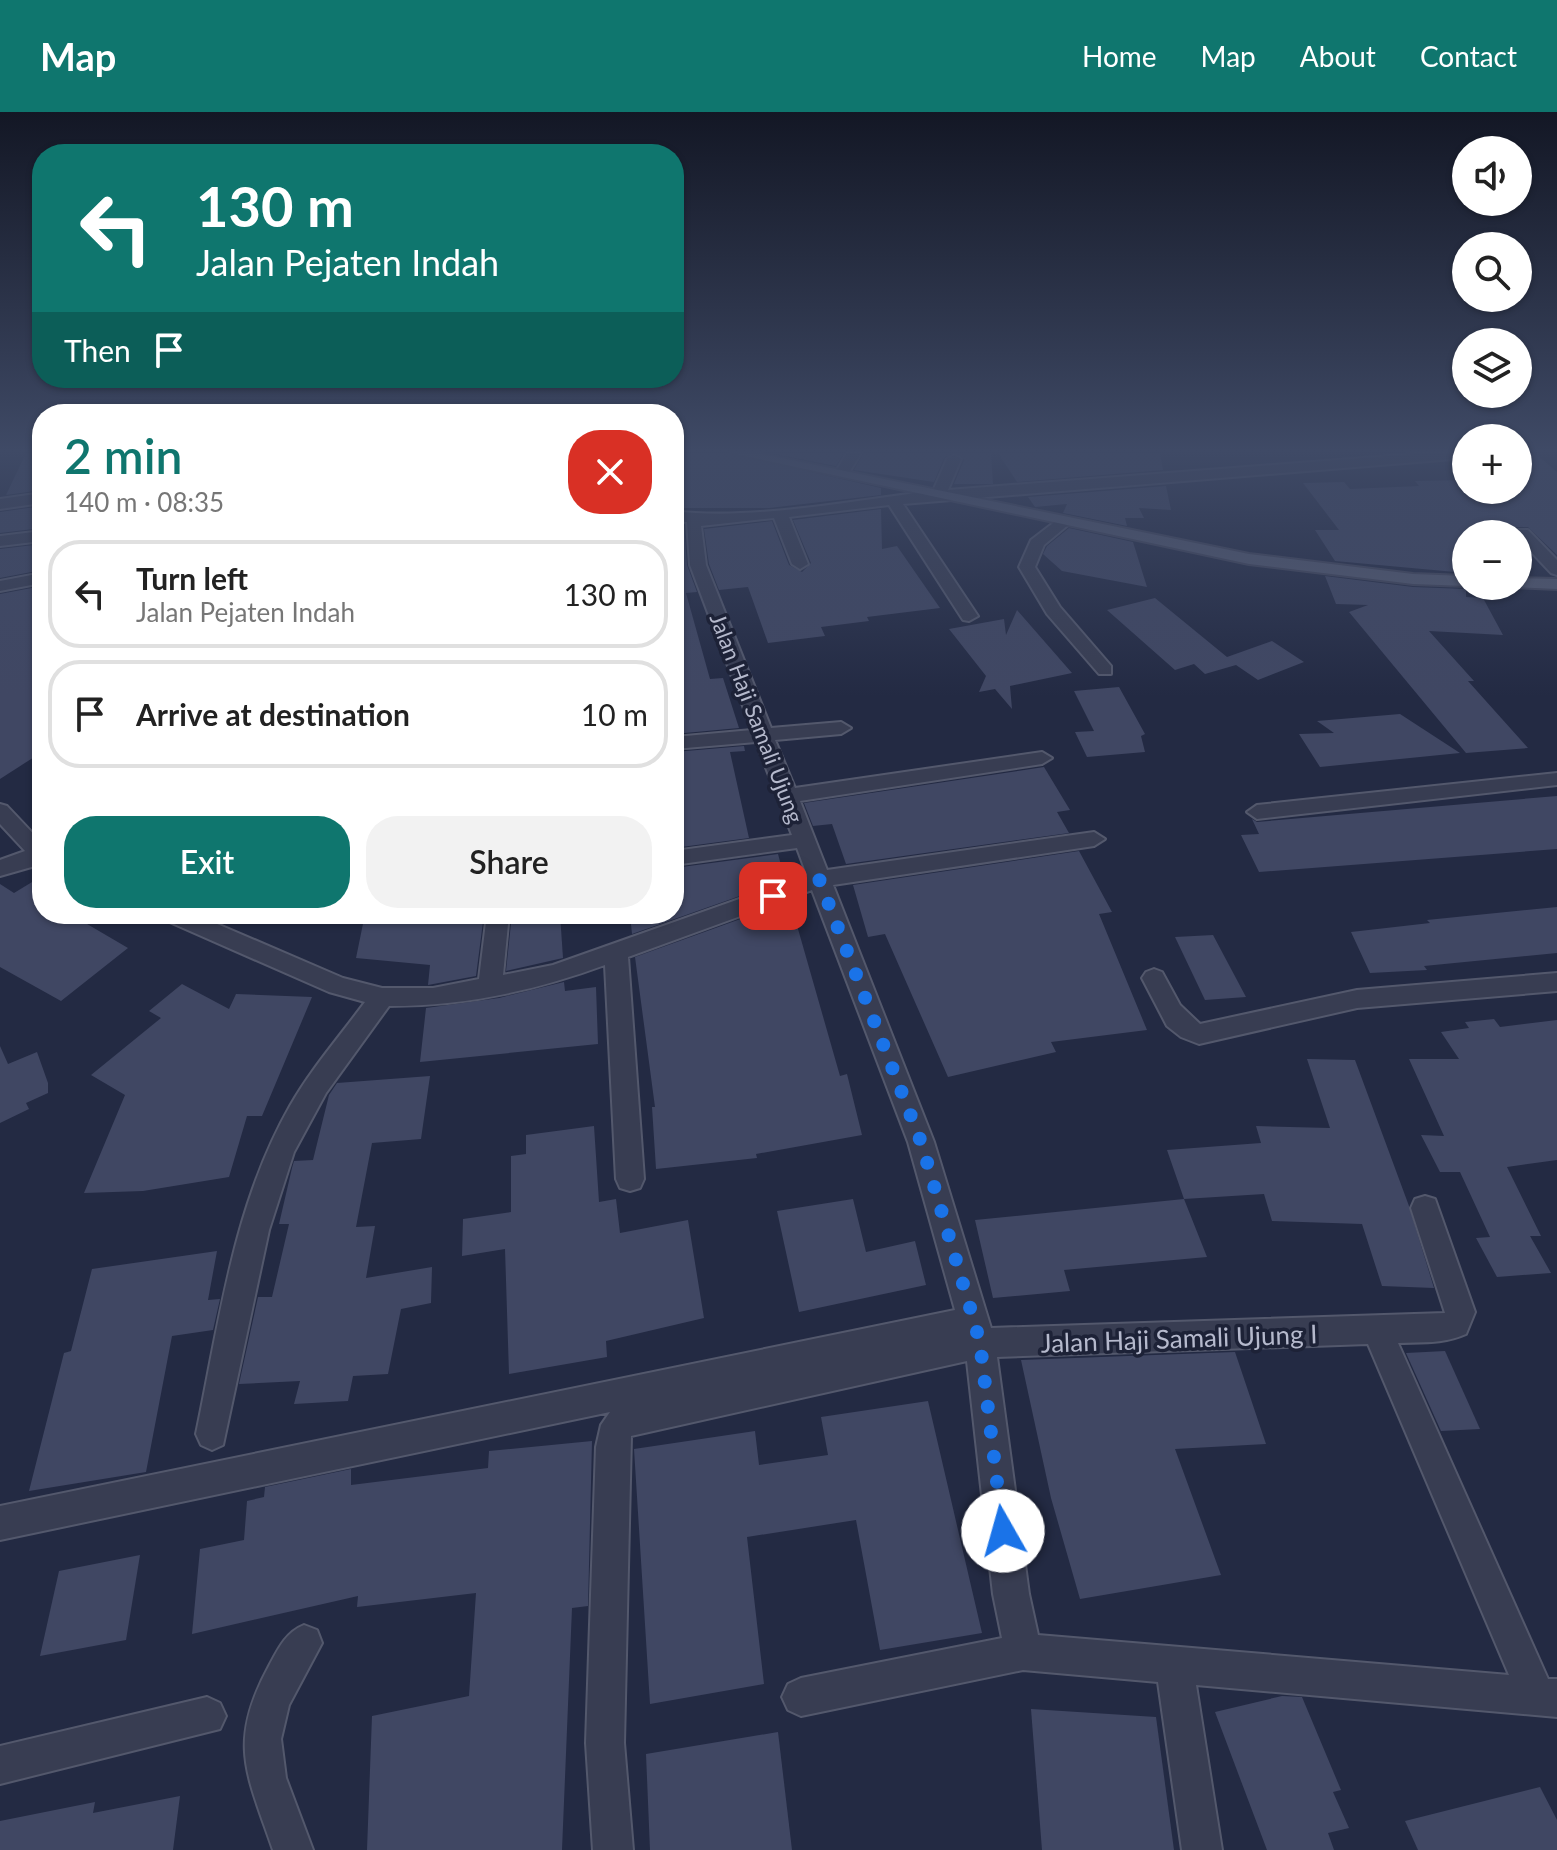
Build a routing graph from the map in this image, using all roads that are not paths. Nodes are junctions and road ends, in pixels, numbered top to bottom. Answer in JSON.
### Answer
{"nodes":[{"id":1,"x":694,"y":534,"type":"edge"},
{"id":2,"x":788,"y":534,"type":"edge"},
{"id":3,"x":915,"y":534,"type":"edge"},
{"id":4,"x":1048,"y":534,"type":"edge"},
{"id":5,"x":1132,"y":534,"type":"edge"},
{"id":6,"x":32,"y":537,"type":"edge"},
{"id":7,"x":0,"y":541,"type":"edge"},
{"id":8,"x":1532,"y":544,"type":"edge"},
{"id":9,"x":800,"y":564,"type":"dead end"},
{"id":10,"x":1557,"y":570,"type":"edge"},
{"id":11,"x":32,"y":580,"type":"edge"},
{"id":12,"x":1452,"y":580,"type":"edge"},
{"id":13,"x":1532,"y":583,"type":"edge"},
{"id":14,"x":1557,"y":584,"type":"edge"},
{"id":15,"x":0,"y":586,"type":"edge"},
{"id":16,"x":969,"y":616,"type":"dead end"},
{"id":17,"x":1105,"y":670,"type":"dead end"},
{"id":18,"x":841,"y":728,"type":"dead end"},
{"id":19,"x":763,"y":735,"type":"junction"},
{"id":20,"x":684,"y":742,"type":"edge"},
{"id":21,"x":1042,"y":758,"type":"dead end"},
{"id":22,"x":1557,"y":779,"type":"edge"},
{"id":23,"x":788,"y":796,"type":"junction"},
{"id":24,"x":0,"y":811,"type":"edge"},
{"id":25,"x":1257,"y":812,"type":"dead end"},
{"id":26,"x":1094,"y":839,"type":"dead end"},
{"id":27,"x":804,"y":840,"type":"junction"},
{"id":28,"x":32,"y":847,"type":"edge"},
{"id":29,"x":684,"y":857,"type":"edge"},
{"id":30,"x":32,"y":858,"type":"edge"},
{"id":31,"x":0,"y":868,"type":"edge"},
{"id":32,"x":819,"y":879,"type":"junction"},
{"id":33,"x":196,"y":924,"type":"edge"},
{"id":34,"x":497,"y":924,"type":"edge"},
{"id":35,"x":616,"y":954,"type":"junction"},
{"id":36,"x":1154,"y":978,"type":"dead end"},
{"id":37,"x":1557,"y":982,"type":"edge"},
{"id":38,"x":490,"y":988,"type":"junction"},
{"id":39,"x":382,"y":997,"type":"junction"},
{"id":40,"x":630,"y":1179,"type":"dead end"},
{"id":41,"x":1425,"y":1208,"type":"dead end"},
{"id":42,"x":977,"y":1332,"type":"junction"},
{"id":43,"x":1378,"y":1332,"type":"junction"},
{"id":44,"x":212,"y":1434,"type":"dead end"},
{"id":45,"x":0,"y":1523,"type":"edge"},
{"id":46,"x":304,"y":1643,"type":"dead end"},
{"id":47,"x":1023,"y":1652,"type":"junction"},
{"id":48,"x":1174,"y":1664,"type":"junction"},
{"id":49,"x":801,"y":1697,"type":"dead end"},
{"id":50,"x":1547,"y":1697,"type":"edge"},
{"id":51,"x":207,"y":1716,"type":"dead end"},
{"id":52,"x":0,"y":1765,"type":"edge"},
{"id":53,"x":293,"y":1850,"type":"edge"},
{"id":54,"x":613,"y":1850,"type":"edge"},
{"id":55,"x":1202,"y":1850,"type":"edge"}],
"edges":[{"from":1,"to":19,"type":"street","name":"Jalan Haji Samali Ujung"},
{"from":2,"to":9,"type":"street"},
{"from":3,"to":16,"type":"street"},
{"from":4,"to":17,"type":"street"},
{"from":5,"to":12,"type":"main road"},
{"from":6,"to":7,"type":"street"},
{"from":8,"to":10,"type":"street"},
{"from":11,"to":15,"type":"street"},
{"from":13,"to":14,"type":"main road"},
{"from":18,"to":19,"type":"street"},
{"from":19,"to":20,"type":"street"},
{"from":19,"to":23,"type":"street","name":"Jalan Haji Samali Ujung"},
{"from":21,"to":23,"type":"street"},
{"from":22,"to":25,"type":"street"},
{"from":23,"to":27,"type":"street","name":"Jalan Haji Samali Ujung"},
{"from":24,"to":28,"type":"street"},
{"from":26,"to":32,"type":"street"},
{"from":27,"to":29,"type":"street"},
{"from":27,"to":32,"type":"street","name":"Jalan Haji Samali Ujung"},
{"from":30,"to":31,"type":"street"},
{"from":32,"to":35,"type":"street"},
{"from":32,"to":42,"type":"street","name":"Jalan Haji Samali Ujung"},
{"from":33,"to":39,"type":"street"},
{"from":34,"to":38,"type":"street"},
{"from":35,"to":38,"type":"street"},
{"from":35,"to":40,"type":"street"},
{"from":36,"to":37,"type":"street"},
{"from":38,"to":39,"type":"street"},
{"from":39,"to":44,"type":"street"},
{"from":41,"to":43,"type":"street","name":"Jalan Haji Samali Ujung I"},
{"from":42,"to":43,"type":"street","name":"Jalan Haji Samali Ujung I"},
{"from":42,"to":45,"type":"street"},
{"from":42,"to":47,"type":"street","name":"Jalan Haji Samali Ujung"},
{"from":42,"to":54,"type":"street"},
{"from":43,"to":50,"type":"street"},
{"from":46,"to":53,"type":"street"},
{"from":47,"to":48,"type":"street"},
{"from":47,"to":49,"type":"street"},
{"from":48,"to":50,"type":"street"},
{"from":48,"to":55,"type":"street"},
{"from":51,"to":52,"type":"street"}]}
